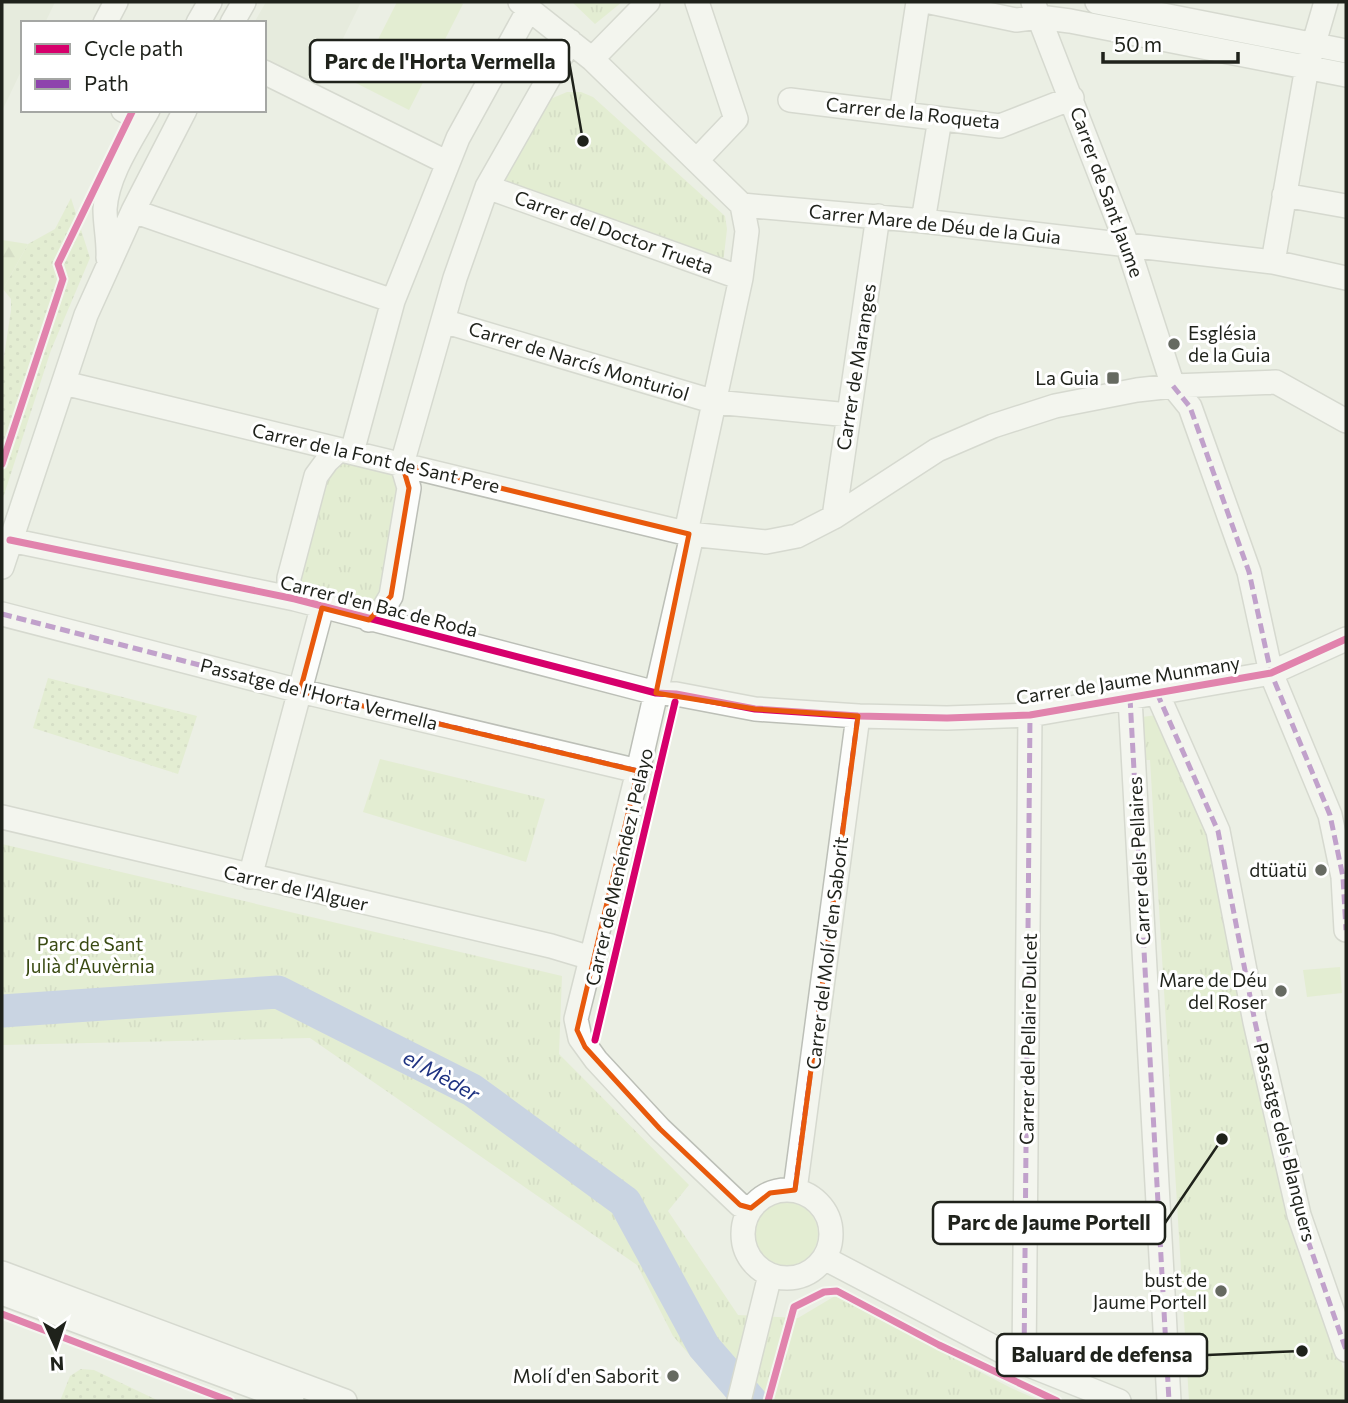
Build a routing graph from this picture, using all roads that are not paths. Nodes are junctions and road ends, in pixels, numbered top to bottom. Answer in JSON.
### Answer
{"nodes":[{"id":1,"x":116,"y":2,"type":"edge"},
{"id":2,"x":211,"y":2,"type":"edge"},
{"id":3,"x":244,"y":2,"type":"edge"},
{"id":4,"x":648,"y":2,"type":"edge"},
{"id":5,"x":697,"y":2,"type":"edge"},
{"id":6,"x":919,"y":2,"type":"edge"},
{"id":7,"x":930,"y":2,"type":"edge"},
{"id":8,"x":1097,"y":2,"type":"edge"},
{"id":9,"x":1326,"y":2,"type":"edge"},
{"id":10,"x":524,"y":6,"type":"edge"},
{"id":11,"x":1036,"y":10,"type":"edge"},
{"id":12,"x":106,"y":21,"type":"edge"},
{"id":13,"x":199,"y":21,"type":"edge"},
{"id":14,"x":233,"y":21,"type":"edge"},
{"id":15,"x":570,"y":41,"type":"junction"},
{"id":16,"x":1346,"y":51,"type":"edge"},
{"id":17,"x":1310,"y":57,"type":"junction"},
{"id":18,"x":592,"y":59,"type":"junction"},
{"id":19,"x":266,"y":73,"type":"edge"},
{"id":20,"x":1346,"y":75,"type":"edge"},
{"id":21,"x":1073,"y":98,"type":"junction"},
{"id":22,"x":790,"y":100,"type":"dead end"},
{"id":23,"x":185,"y":112,"type":"edge"},
{"id":24,"x":138,"y":114,"type":"edge"},
{"id":25,"x":901,"y":114,"type":"junction"},
{"id":26,"x":940,"y":118,"type":"junction"},
{"id":27,"x":697,"y":160,"type":"junction"},
{"id":28,"x":448,"y":163,"type":"junction"},
{"id":29,"x":487,"y":187,"type":"junction"},
{"id":30,"x":1284,"y":195,"type":"junction"},
{"id":31,"x":742,"y":205,"type":"junction"},
{"id":32,"x":1346,"y":206,"type":"edge"},
{"id":33,"x":133,"y":211,"type":"junction"},
{"id":34,"x":878,"y":216,"type":"junction"},
{"id":35,"x":923,"y":221,"type":"junction"},
{"id":36,"x":1128,"y":247,"type":"junction"},
{"id":37,"x":1273,"y":262,"type":"junction"},
{"id":38,"x":108,"y":263,"type":"junction"},
{"id":39,"x":741,"y":278,"type":"junction"},
{"id":40,"x":1346,"y":278,"type":"edge"},
{"id":41,"x":393,"y":301,"type":"junction"},
{"id":42,"x":443,"y":321,"type":"junction"},
{"id":43,"x":64,"y":383,"type":"junction"},
{"id":44,"x":1173,"y":386,"type":"junction"},
{"id":45,"x":715,"y":402,"type":"junction"},
{"id":46,"x":849,"y":415,"type":"junction"},
{"id":47,"x":1346,"y":421,"type":"edge"},
{"id":48,"x":346,"y":451,"type":"junction"},
{"id":49,"x":401,"y":464,"type":"junction"},
{"id":50,"x":834,"y":517,"type":"junction"},
{"id":51,"x":689,"y":534,"type":"junction"},
{"id":52,"x":10,"y":540,"type":"junction"},
{"id":53,"x":2,"y":567,"type":"edge"},
{"id":54,"x":295,"y":599,"type":"junction"},
{"id":55,"x":322,"y":608,"type":"junction"},
{"id":56,"x":2,"y":614,"type":"edge"},
{"id":57,"x":369,"y":620,"type":"junction"},
{"id":58,"x":1346,"y":639,"type":"edge"},
{"id":59,"x":1270,"y":673,"type":"junction"},
{"id":60,"x":300,"y":691,"type":"junction"},
{"id":61,"x":656,"y":692,"type":"junction"},
{"id":62,"x":1157,"y":693,"type":"junction"},
{"id":63,"x":1130,"y":698,"type":"junction"},
{"id":64,"x":1030,"y":715,"type":"junction"},
{"id":65,"x":858,"y":716,"type":"junction"},
{"id":66,"x":638,"y":771,"type":"junction"},
{"id":67,"x":2,"y":817,"type":"edge"},
{"id":68,"x":250,"y":877,"type":"junction"},
{"id":69,"x":1346,"y":930,"type":"edge"},
{"id":70,"x":591,"y":958,"type":"junction"},
{"id":71,"x":795,"y":1190,"type":"junction"},
{"id":72,"x":751,"y":1208,"type":"junction"},
{"id":73,"x":824,"y":1258,"type":"junction"},
{"id":74,"x":2,"y":1273,"type":"edge"},
{"id":75,"x":770,"y":1275,"type":"junction"},
{"id":76,"x":2,"y":1293,"type":"edge"},
{"id":77,"x":1346,"y":1350,"type":"edge"},
{"id":78,"x":1024,"y":1363,"type":"junction"},
{"id":79,"x":292,"y":1401,"type":"edge"},
{"id":80,"x":345,"y":1401,"type":"edge"},
{"id":81,"x":739,"y":1401,"type":"edge"},
{"id":82,"x":1119,"y":1401,"type":"edge"},
{"id":83,"x":1169,"y":1401,"type":"edge"}],
"edges":[{"from":1,"to":12,"type":"street"},
{"from":2,"to":13,"type":"street"},
{"from":3,"to":14,"type":"street"},
{"from":4,"to":18,"type":"street"},
{"from":5,"to":27,"type":"street"},
{"from":6,"to":25,"type":"street"},
{"from":7,"to":11,"type":"street"},
{"from":8,"to":17,"type":"street"},
{"from":9,"to":17,"type":"street"},
{"from":10,"to":15,"type":"street"},
{"from":10,"to":28,"type":"street"},
{"from":11,"to":17,"type":"street"},
{"from":11,"to":21,"type":"street","name":"Carrer de Sant Jaume"},
{"from":15,"to":18,"type":"street"},
{"from":15,"to":29,"type":"street"},
{"from":16,"to":17,"type":"street"},
{"from":17,"to":20,"type":"street"},
{"from":17,"to":30,"type":"street"},
{"from":18,"to":27,"type":"street"},
{"from":19,"to":28,"type":"street"},
{"from":21,"to":26,"type":"street","name":"Carrer de la Roqueta"},
{"from":21,"to":36,"type":"street","name":"Carrer de Sant Jaume"},
{"from":22,"to":25,"type":"street","name":"Carrer de la Roqueta"},
{"from":23,"to":33,"type":"street"},
{"from":24,"to":38,"type":"street"},
{"from":25,"to":26,"type":"street","name":"Carrer de la Roqueta"},
{"from":26,"to":35,"type":"street"},
{"from":27,"to":31,"type":"street"},
{"from":28,"to":41,"type":"street"},
{"from":29,"to":39,"type":"street","name":"Carrer del Doctor Trueta"},
{"from":29,"to":42,"type":"street"},
{"from":30,"to":32,"type":"street"},
{"from":30,"to":37,"type":"street"},
{"from":31,"to":34,"type":"street","name":"Carrer Mare de Déu de la Guia"},
{"from":31,"to":39,"type":"street","name":"Carrer de Menéndez i Pelayo"},
{"from":33,"to":38,"type":"street"},
{"from":33,"to":41,"type":"street"},
{"from":34,"to":35,"type":"street","name":"Carrer Mare de Déu de la Guia"},
{"from":34,"to":46,"type":"street","name":"Carrer de Maranges"},
{"from":35,"to":36,"type":"street","name":"Carrer Mare de Déu de la Guia"},
{"from":36,"to":37,"type":"street","name":"Carrer Mare de Déu de la Guia"},
{"from":36,"to":44,"type":"street","name":"Carrer de Sant Jaume"},
{"from":37,"to":40,"type":"street","name":"Carrer Mare de Déu de la Guia"},
{"from":38,"to":43,"type":"street"},
{"from":39,"to":45,"type":"street","name":"Carrer de Menéndez i Pelayo"},
{"from":41,"to":48,"type":"street"},
{"from":42,"to":45,"type":"street","name":"Carrer de Narcís Monturiol"},
{"from":42,"to":49,"type":"street"},
{"from":43,"to":48,"type":"street","name":"Carrer de la Font de Sant Pere"},
{"from":43,"to":52,"type":"street"},
{"from":44,"to":47,"type":"street","name":"Carrer de la Font de Sant Pere"},
{"from":44,"to":50,"type":"street","name":"Carrer de la Font de Sant Pere"},
{"from":44,"to":59,"type":"street","name":"Carrer de Sant Jaume"},
{"from":45,"to":46,"type":"street","name":"Carrer de Narcís Monturiol"},
{"from":45,"to":51,"type":"street","name":"Carrer de Menéndez i Pelayo"},
{"from":46,"to":50,"type":"street","name":"Carrer de Maranges"},
{"from":48,"to":49,"type":"street","name":"Carrer de la Font de Sant Pere"},
{"from":48,"to":54,"type":"street"},
{"from":49,"to":51,"type":"street","name":"Carrer de la Font de Sant Pere"},
{"from":49,"to":57,"type":"street"},
{"from":50,"to":51,"type":"street","name":"Carrer de la Font de Sant Pere"},
{"from":51,"to":61,"type":"street","name":"Carrer de Menéndez i Pelayo"},
{"from":52,"to":53,"type":"street"},
{"from":52,"to":54,"type":"street","name":"Carrer d'en Bac de Roda"},
{"from":54,"to":55,"type":"street","name":"Carrer d'en Bac de Roda"},
{"from":55,"to":57,"type":"street","name":"Carrer d'en Bac de Roda"},
{"from":55,"to":60,"type":"street"},
{"from":56,"to":60,"type":"street","name":"Passatge de l'Horta Vermella"},
{"from":57,"to":61,"type":"street","name":"Carrer d'en Bac de Roda"},
{"from":58,"to":59,"type":"street","name":"Carrer de Jaume Munmany"},
{"from":59,"to":62,"type":"street","name":"Carrer de Jaume Munmany"},
{"from":59,"to":69,"type":"street","name":"Carrer de Sant Jaume"},
{"from":60,"to":66,"type":"street","name":"Passatge de l'Horta Vermella"},
{"from":60,"to":68,"type":"street"},
{"from":61,"to":65,"type":"street","name":"Carrer de Jaume Munmany"},
{"from":61,"to":66,"type":"street","name":"Carrer de Menéndez i Pelayo"},
{"from":62,"to":63,"type":"street","name":"Carrer de Jaume Munmany"},
{"from":62,"to":77,"type":"street","name":"Passatge dels Blanquers"},
{"from":63,"to":64,"type":"street","name":"Carrer de Jaume Munmany"},
{"from":63,"to":83,"type":"street","name":"Carrer dels Pellaires"},
{"from":64,"to":65,"type":"street","name":"Carrer de Jaume Munmany"},
{"from":64,"to":78,"type":"street","name":"Carrer del Pellaire Dulcet"},
{"from":65,"to":71,"type":"street","name":"Carrer del Molí d'en Saborit"},
{"from":66,"to":70,"type":"street","name":"Carrer de Menéndez i Pelayo"},
{"from":67,"to":68,"type":"street","name":"Carrer de l'Alguer"},
{"from":68,"to":70,"type":"street","name":"Carrer de l'Alguer"},
{"from":70,"to":72,"type":"street","name":"Carrer de Menéndez i Pelayo"},
{"from":71,"to":72,"type":"street"},
{"from":71,"to":73,"type":"street"},
{"from":72,"to":75,"type":"street"},
{"from":73,"to":75,"type":"street"},
{"from":73,"to":78,"type":"street"},
{"from":74,"to":80,"type":"street"},
{"from":75,"to":81,"type":"street"},
{"from":76,"to":79,"type":"street"},
{"from":78,"to":82,"type":"street"}]}
